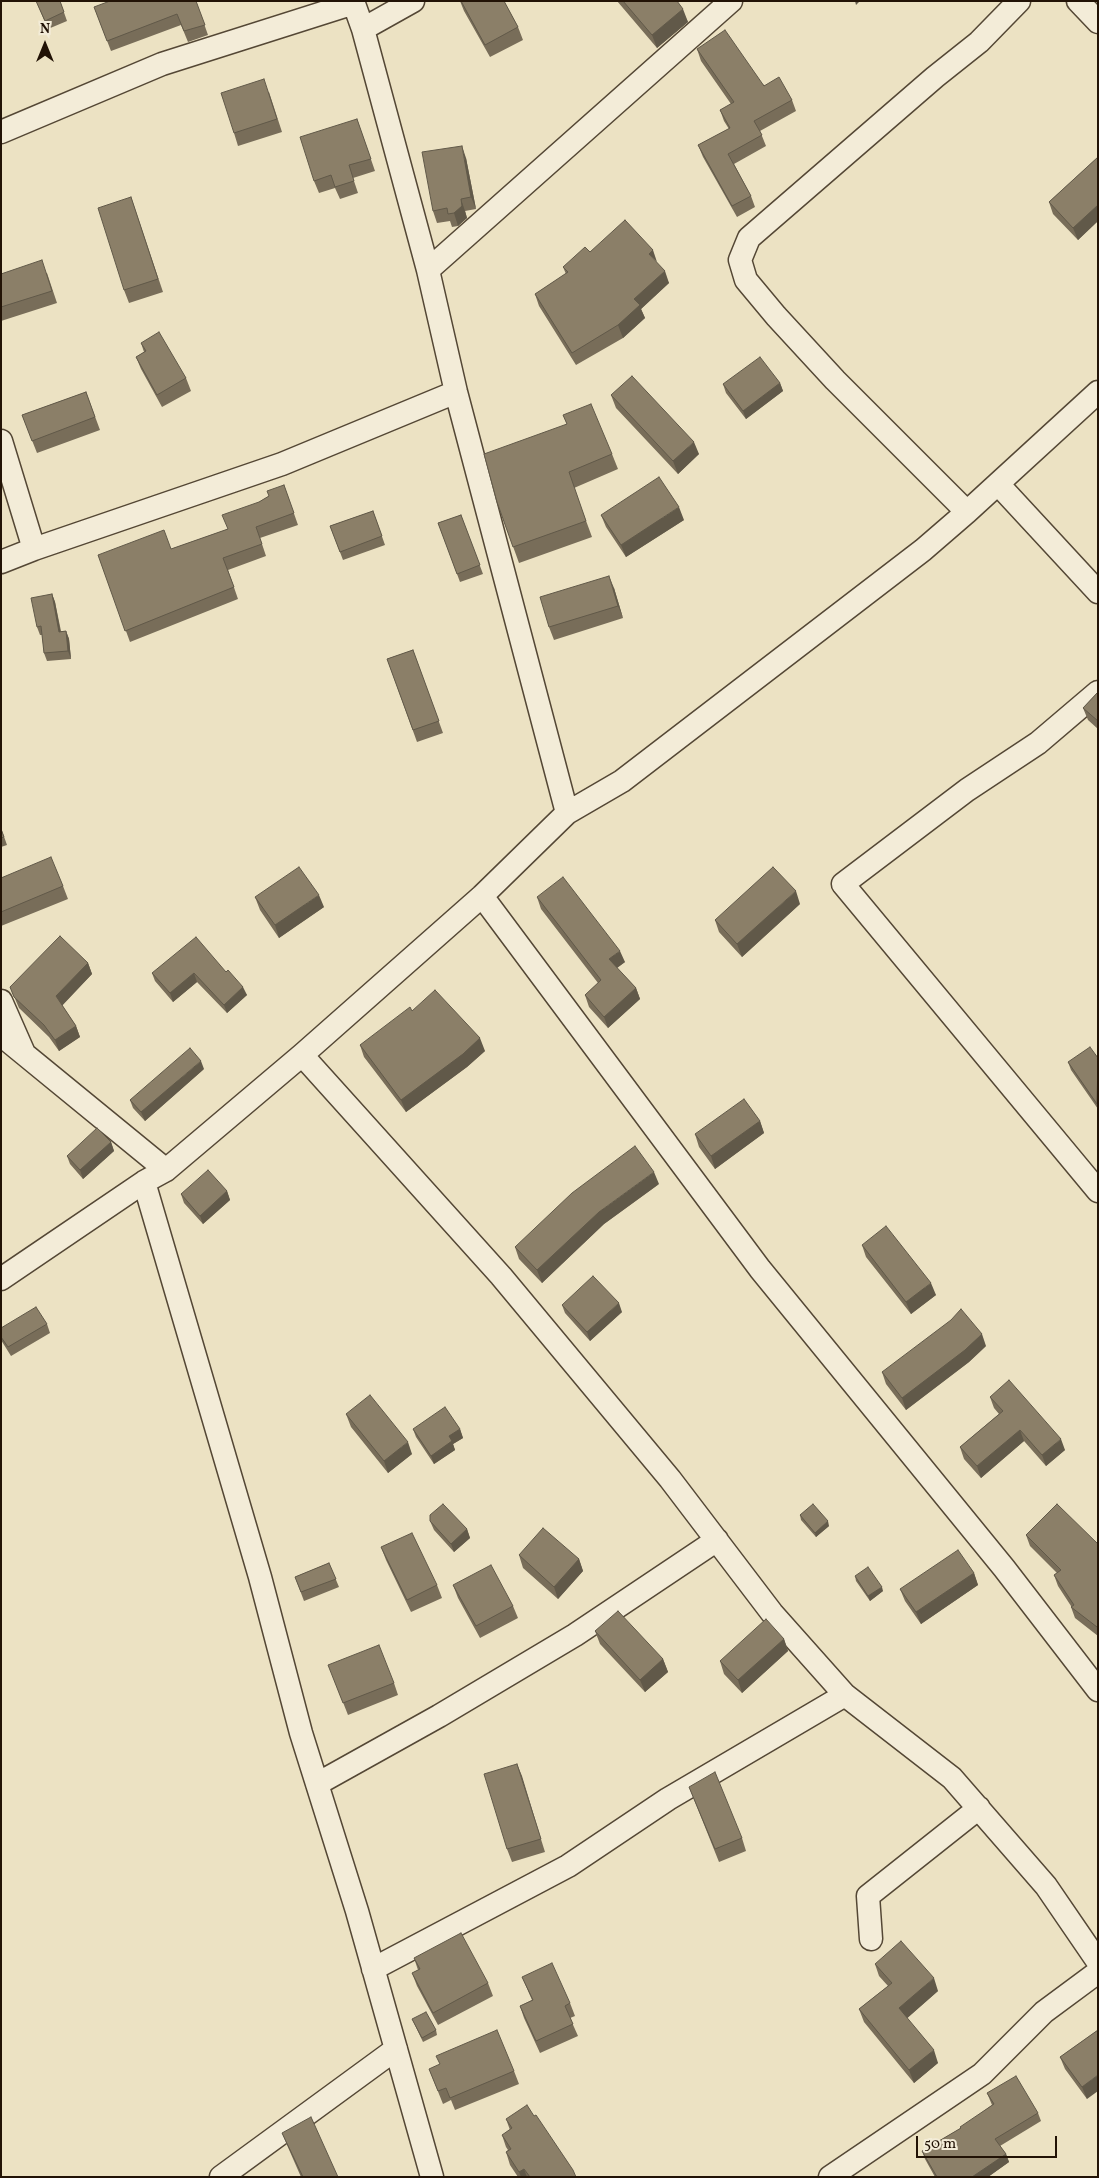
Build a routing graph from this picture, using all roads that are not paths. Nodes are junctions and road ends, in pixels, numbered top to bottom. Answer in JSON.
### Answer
{"nodes":[{"id":1,"x":413,"y":1,"type":"edge"},
{"id":2,"x":731,"y":1,"type":"edge"},
{"id":3,"x":1019,"y":1,"type":"edge"},
{"id":4,"x":1078,"y":1,"type":"edge"},
{"id":5,"x":354,"y":2,"type":"edge"},
{"id":6,"x":1098,"y":22,"type":"edge"},
{"id":7,"x":363,"y":29,"type":"junction"},
{"id":8,"x":1,"y":132,"type":"edge"},
{"id":9,"x":428,"y":270,"type":"junction"},
{"id":10,"x":456,"y":392,"type":"junction"},
{"id":11,"x":1098,"y":392,"type":"edge"},
{"id":12,"x":1,"y":440,"type":"edge"},
{"id":13,"x":998,"y":484,"type":"junction"},
{"id":14,"x":967,"y":512,"type":"junction"},
{"id":15,"x":34,"y":549,"type":"junction"},
{"id":16,"x":1,"y":562,"type":"edge"},
{"id":17,"x":1098,"y":592,"type":"edge"},
{"id":18,"x":1098,"y":692,"type":"edge"},
{"id":19,"x":567,"y":813,"type":"junction"},
{"id":20,"x":482,"y":896,"type":"junction"},
{"id":21,"x":1,"y":1001,"type":"edge"},
{"id":22,"x":1,"y":1035,"type":"edge"},
{"id":23,"x":24,"y":1052,"type":"junction"},
{"id":24,"x":302,"y":1055,"type":"junction"},
{"id":25,"x":166,"y":1170,"type":"junction"},
{"id":26,"x":144,"y":1182,"type":"junction"},
{"id":27,"x":1098,"y":1191,"type":"edge"},
{"id":28,"x":1,"y":1279,"type":"edge"},
{"id":29,"x":717,"y":1540,"type":"junction"},
{"id":30,"x":1098,"y":1690,"type":"edge"},
{"id":31,"x":844,"y":1695,"type":"junction"},
{"id":32,"x":317,"y":1784,"type":"junction"},
{"id":33,"x":979,"y":1808,"type":"junction"},
{"id":34,"x":871,"y":1940,"type":"dead end"},
{"id":35,"x":1098,"y":1962,"type":"edge"},
{"id":36,"x":374,"y":1969,"type":"junction"},
{"id":37,"x":1098,"y":1972,"type":"edge"},
{"id":38,"x":396,"y":2049,"type":"junction"},
{"id":39,"x":222,"y":2177,"type":"edge"},
{"id":40,"x":432,"y":2177,"type":"edge"},
{"id":41,"x":830,"y":2177,"type":"edge"}],
"edges":[{"from":1,"to":7,"type":"street"},
{"from":2,"to":9,"type":"street"},
{"from":3,"to":14,"type":"street"},
{"from":4,"to":6,"type":"street"},
{"from":5,"to":7,"type":"street"},
{"from":5,"to":8,"type":"street"},
{"from":7,"to":9,"type":"street"},
{"from":9,"to":10,"type":"street"},
{"from":10,"to":15,"type":"street"},
{"from":10,"to":19,"type":"street"},
{"from":11,"to":13,"type":"street"},
{"from":12,"to":15,"type":"street"},
{"from":13,"to":14,"type":"street"},
{"from":13,"to":17,"type":"street"},
{"from":14,"to":19,"type":"street"},
{"from":15,"to":16,"type":"street"},
{"from":18,"to":27,"type":"street"},
{"from":19,"to":20,"type":"street"},
{"from":20,"to":24,"type":"street"},
{"from":20,"to":30,"type":"street"},
{"from":21,"to":23,"type":"street"},
{"from":22,"to":23,"type":"street"},
{"from":23,"to":25,"type":"street"},
{"from":24,"to":25,"type":"street"},
{"from":24,"to":29,"type":"street"},
{"from":25,"to":26,"type":"street"},
{"from":26,"to":28,"type":"street"},
{"from":26,"to":32,"type":"street"},
{"from":29,"to":31,"type":"street"},
{"from":29,"to":32,"type":"street"},
{"from":31,"to":33,"type":"street"},
{"from":31,"to":36,"type":"street"},
{"from":32,"to":36,"type":"street"},
{"from":33,"to":34,"type":"street"},
{"from":33,"to":35,"type":"street"},
{"from":36,"to":38,"type":"street"},
{"from":37,"to":41,"type":"street"},
{"from":38,"to":39,"type":"street"},
{"from":38,"to":40,"type":"street"}]}
